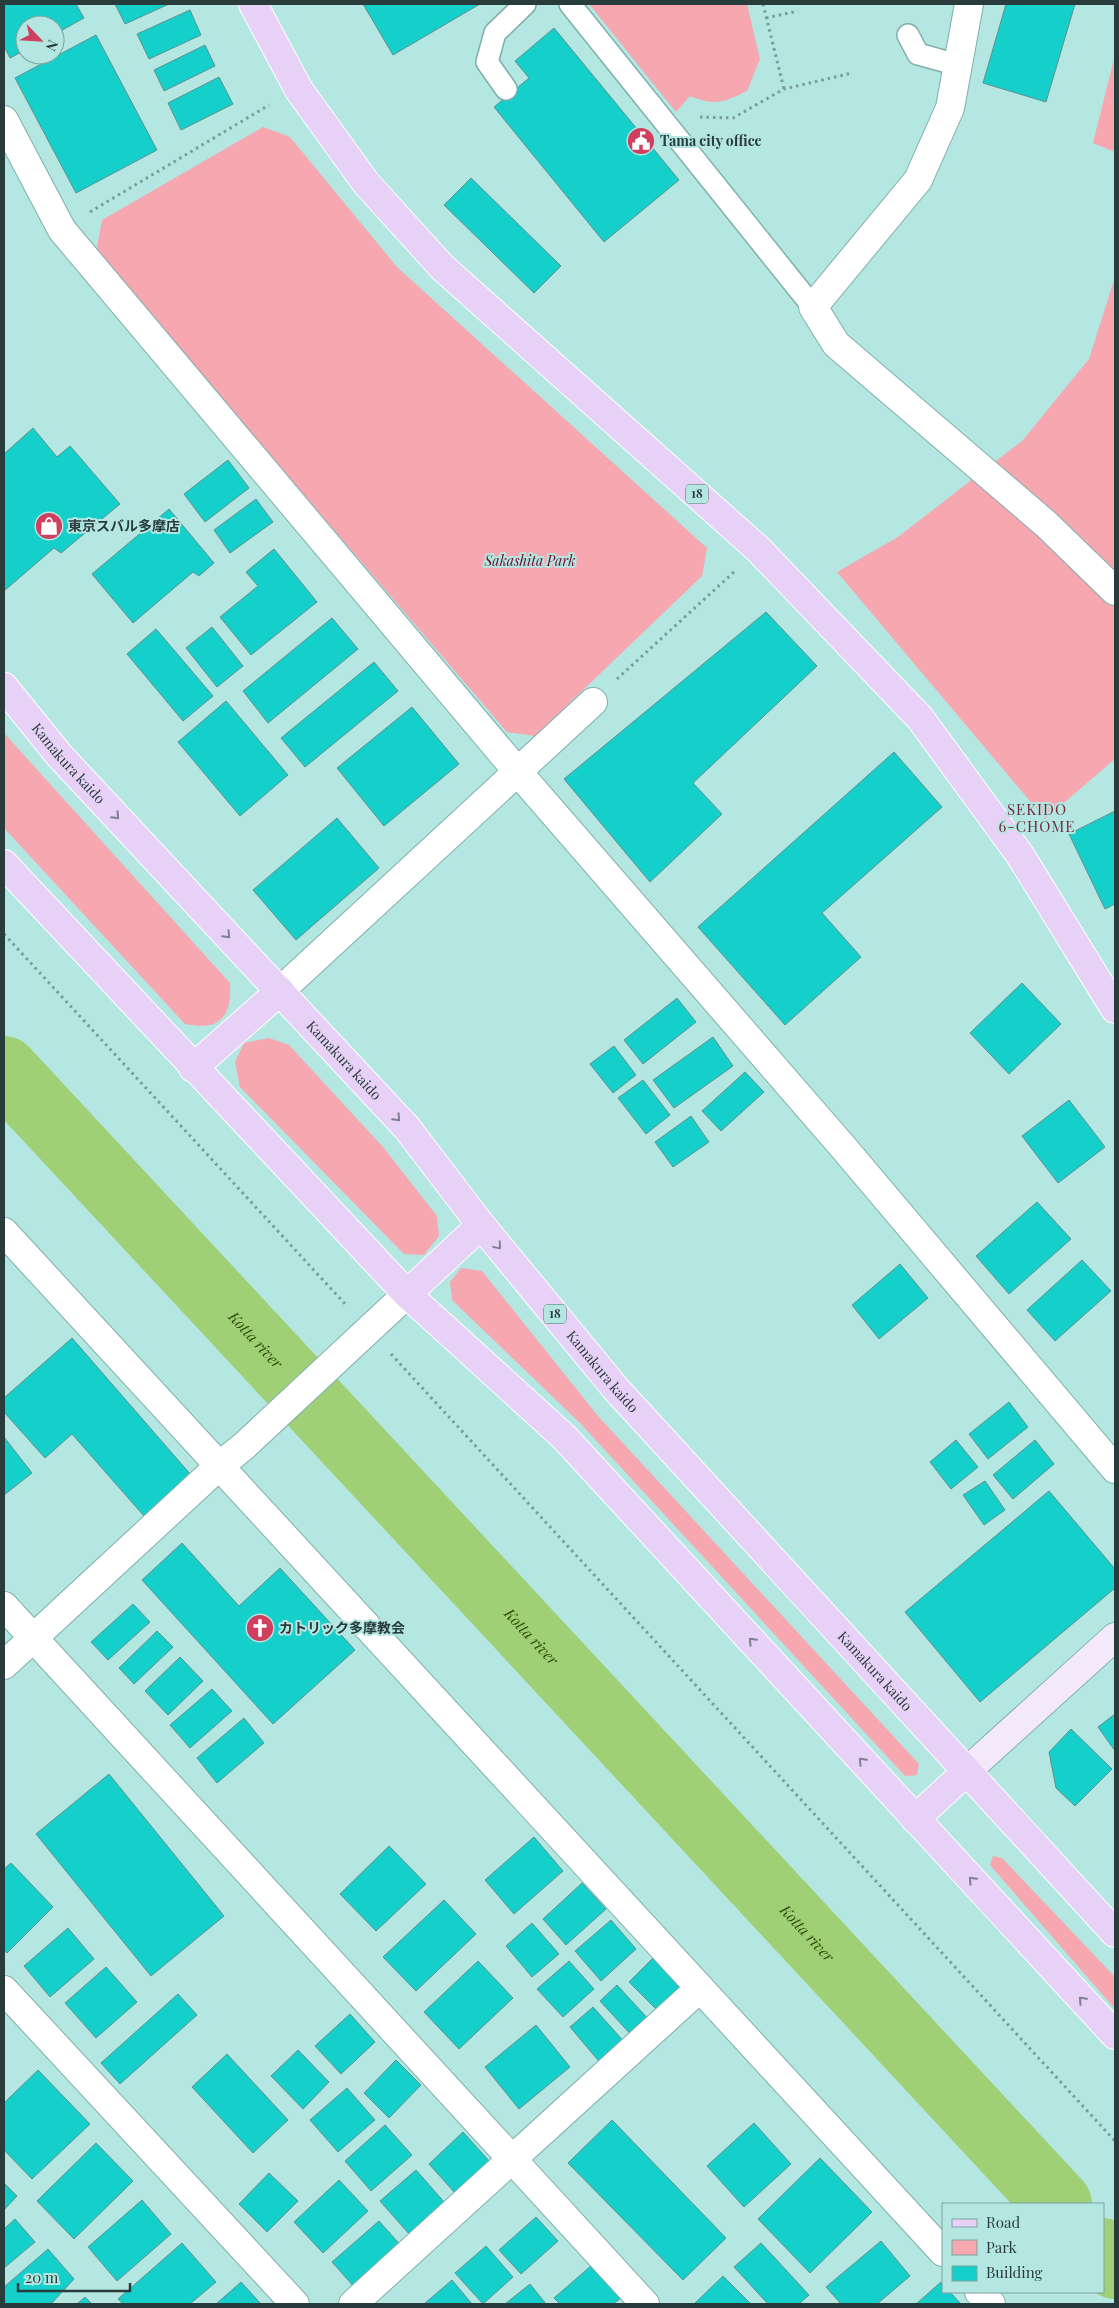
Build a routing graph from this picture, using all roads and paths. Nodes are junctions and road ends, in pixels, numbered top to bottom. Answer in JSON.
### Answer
{"nodes":[{"id":1,"x":253,"y":4,"type":"edge"},
{"id":2,"x":525,"y":4,"type":"edge"},
{"id":3,"x":570,"y":4,"type":"edge"},
{"id":4,"x":763,"y":4,"type":"edge"},
{"id":5,"x":969,"y":4,"type":"edge"},
{"id":6,"x":798,"y":11,"type":"dead end"},
{"id":7,"x":766,"y":18,"type":"junction"},
{"id":8,"x":908,"y":35,"type":"dead end"},
{"id":9,"x":958,"y":65,"type":"junction"},
{"id":10,"x":852,"y":73,"type":"dead end"},
{"id":11,"x":784,"y":88,"type":"junction"},
{"id":12,"x":506,"y":89,"type":"dead end"},
{"id":13,"x":272,"y":103,"type":"dead end"},
{"id":14,"x":4,"y":120,"type":"edge"},
{"id":15,"x":671,"y":130,"type":"junction"},
{"id":16,"x":93,"y":210,"type":"dead end"},
{"id":17,"x":813,"y":307,"type":"junction"},
{"id":18,"x":758,"y":549,"type":"junction"},
{"id":19,"x":1115,"y":591,"type":"edge"},
{"id":20,"x":4,"y":687,"type":"edge"},
{"id":21,"x":594,"y":702,"type":"joint"},
{"id":22,"x":518,"y":771,"type":"junction"},
{"id":23,"x":4,"y":864,"type":"edge"},
{"id":24,"x":4,"y":934,"type":"edge"},
{"id":25,"x":280,"y":991,"type":"junction"},
{"id":26,"x":1115,"y":1009,"type":"edge"},
{"id":27,"x":193,"y":1068,"type":"junction"},
{"id":28,"x":480,"y":1225,"type":"junction"},
{"id":29,"x":4,"y":1232,"type":"edge"},
{"id":30,"x":407,"y":1294,"type":"junction"},
{"id":31,"x":369,"y":1330,"type":"junction"},
{"id":32,"x":218,"y":1467,"type":"junction"},
{"id":33,"x":1115,"y":1468,"type":"edge"},
{"id":34,"x":4,"y":1606,"type":"edge"},
{"id":35,"x":1115,"y":1637,"type":"edge"},
{"id":36,"x":33,"y":1638,"type":"junction"},
{"id":37,"x":4,"y":1665,"type":"edge"},
{"id":38,"x":967,"y":1771,"type":"junction"},
{"id":39,"x":915,"y":1819,"type":"junction"},
{"id":40,"x":1115,"y":1933,"type":"edge"},
{"id":41,"x":700,"y":1988,"type":"junction"},
{"id":42,"x":4,"y":1990,"type":"edge"},
{"id":43,"x":1115,"y":2035,"type":"edge"},
{"id":44,"x":1115,"y":2141,"type":"edge"},
{"id":45,"x":512,"y":2161,"type":"junction"},
{"id":46,"x":942,"y":2251,"type":"edge"},
{"id":47,"x":980,"y":2293,"type":"edge"},
{"id":48,"x":295,"y":2304,"type":"edge"},
{"id":49,"x":353,"y":2304,"type":"edge"},
{"id":50,"x":645,"y":2304,"type":"edge"},
{"id":51,"x":990,"y":2304,"type":"edge"}],
"edges":[{"from":1,"to":18,"type":"main road","number":"18"},
{"from":2,"to":12,"type":"lane"},
{"from":3,"to":15,"type":"lane"},
{"from":4,"to":7,"type":"path"},
{"from":5,"to":9,"type":"street"},
{"from":6,"to":7,"type":"path"},
{"from":7,"to":11,"type":"path"},
{"from":8,"to":9,"type":"lane"},
{"from":9,"to":17,"type":"street"},
{"from":10,"to":11,"type":"path"},
{"from":11,"to":15,"type":"path"},
{"from":13,"to":16,"type":"path"},
{"from":14,"to":22,"type":"street"},
{"from":15,"to":17,"type":"lane"},
{"from":17,"to":19,"type":"street"},
{"from":18,"to":21,"type":"path"},
{"from":18,"to":26,"type":"main road","number":"18"},
{"from":20,"to":25,"type":"main road","name":"Kamakura kaido","number":"18","one_way":true},
{"from":21,"to":22,"type":"street"},
{"from":22,"to":25,"type":"street"},
{"from":22,"to":33,"type":"street"},
{"from":23,"to":27,"type":"main road"},
{"from":24,"to":31,"type":"path"},
{"from":25,"to":27,"type":"main road"},
{"from":25,"to":28,"type":"main road","name":"Kamakura kaido","number":"18","one_way":true},
{"from":27,"to":30,"type":"main road"},
{"from":28,"to":30,"type":"main road"},
{"from":28,"to":38,"type":"main road","name":"Kamakura kaido","number":"18","one_way":true},
{"from":29,"to":32,"type":"street"},
{"from":30,"to":31,"type":"street"},
{"from":39,"to":30,"type":"main road","one_way":true},
{"from":31,"to":32,"type":"street"},
{"from":31,"to":44,"type":"path"},
{"from":32,"to":36,"type":"street"},
{"from":32,"to":41,"type":"street"},
{"from":34,"to":36,"type":"street"},
{"from":35,"to":38,"type":"street"},
{"from":36,"to":37,"type":"street"},
{"from":36,"to":45,"type":"street"},
{"from":38,"to":39,"type":"main road"},
{"from":38,"to":40,"type":"main road","name":"Kamakura kaido","number":"18"},
{"from":43,"to":39,"type":"main road","one_way":true},
{"from":41,"to":45,"type":"street"},
{"from":41,"to":46,"type":"street"},
{"from":42,"to":48,"type":"street"},
{"from":45,"to":49,"type":"street"},
{"from":45,"to":50,"type":"street"},
{"from":47,"to":51,"type":"street"}]}
